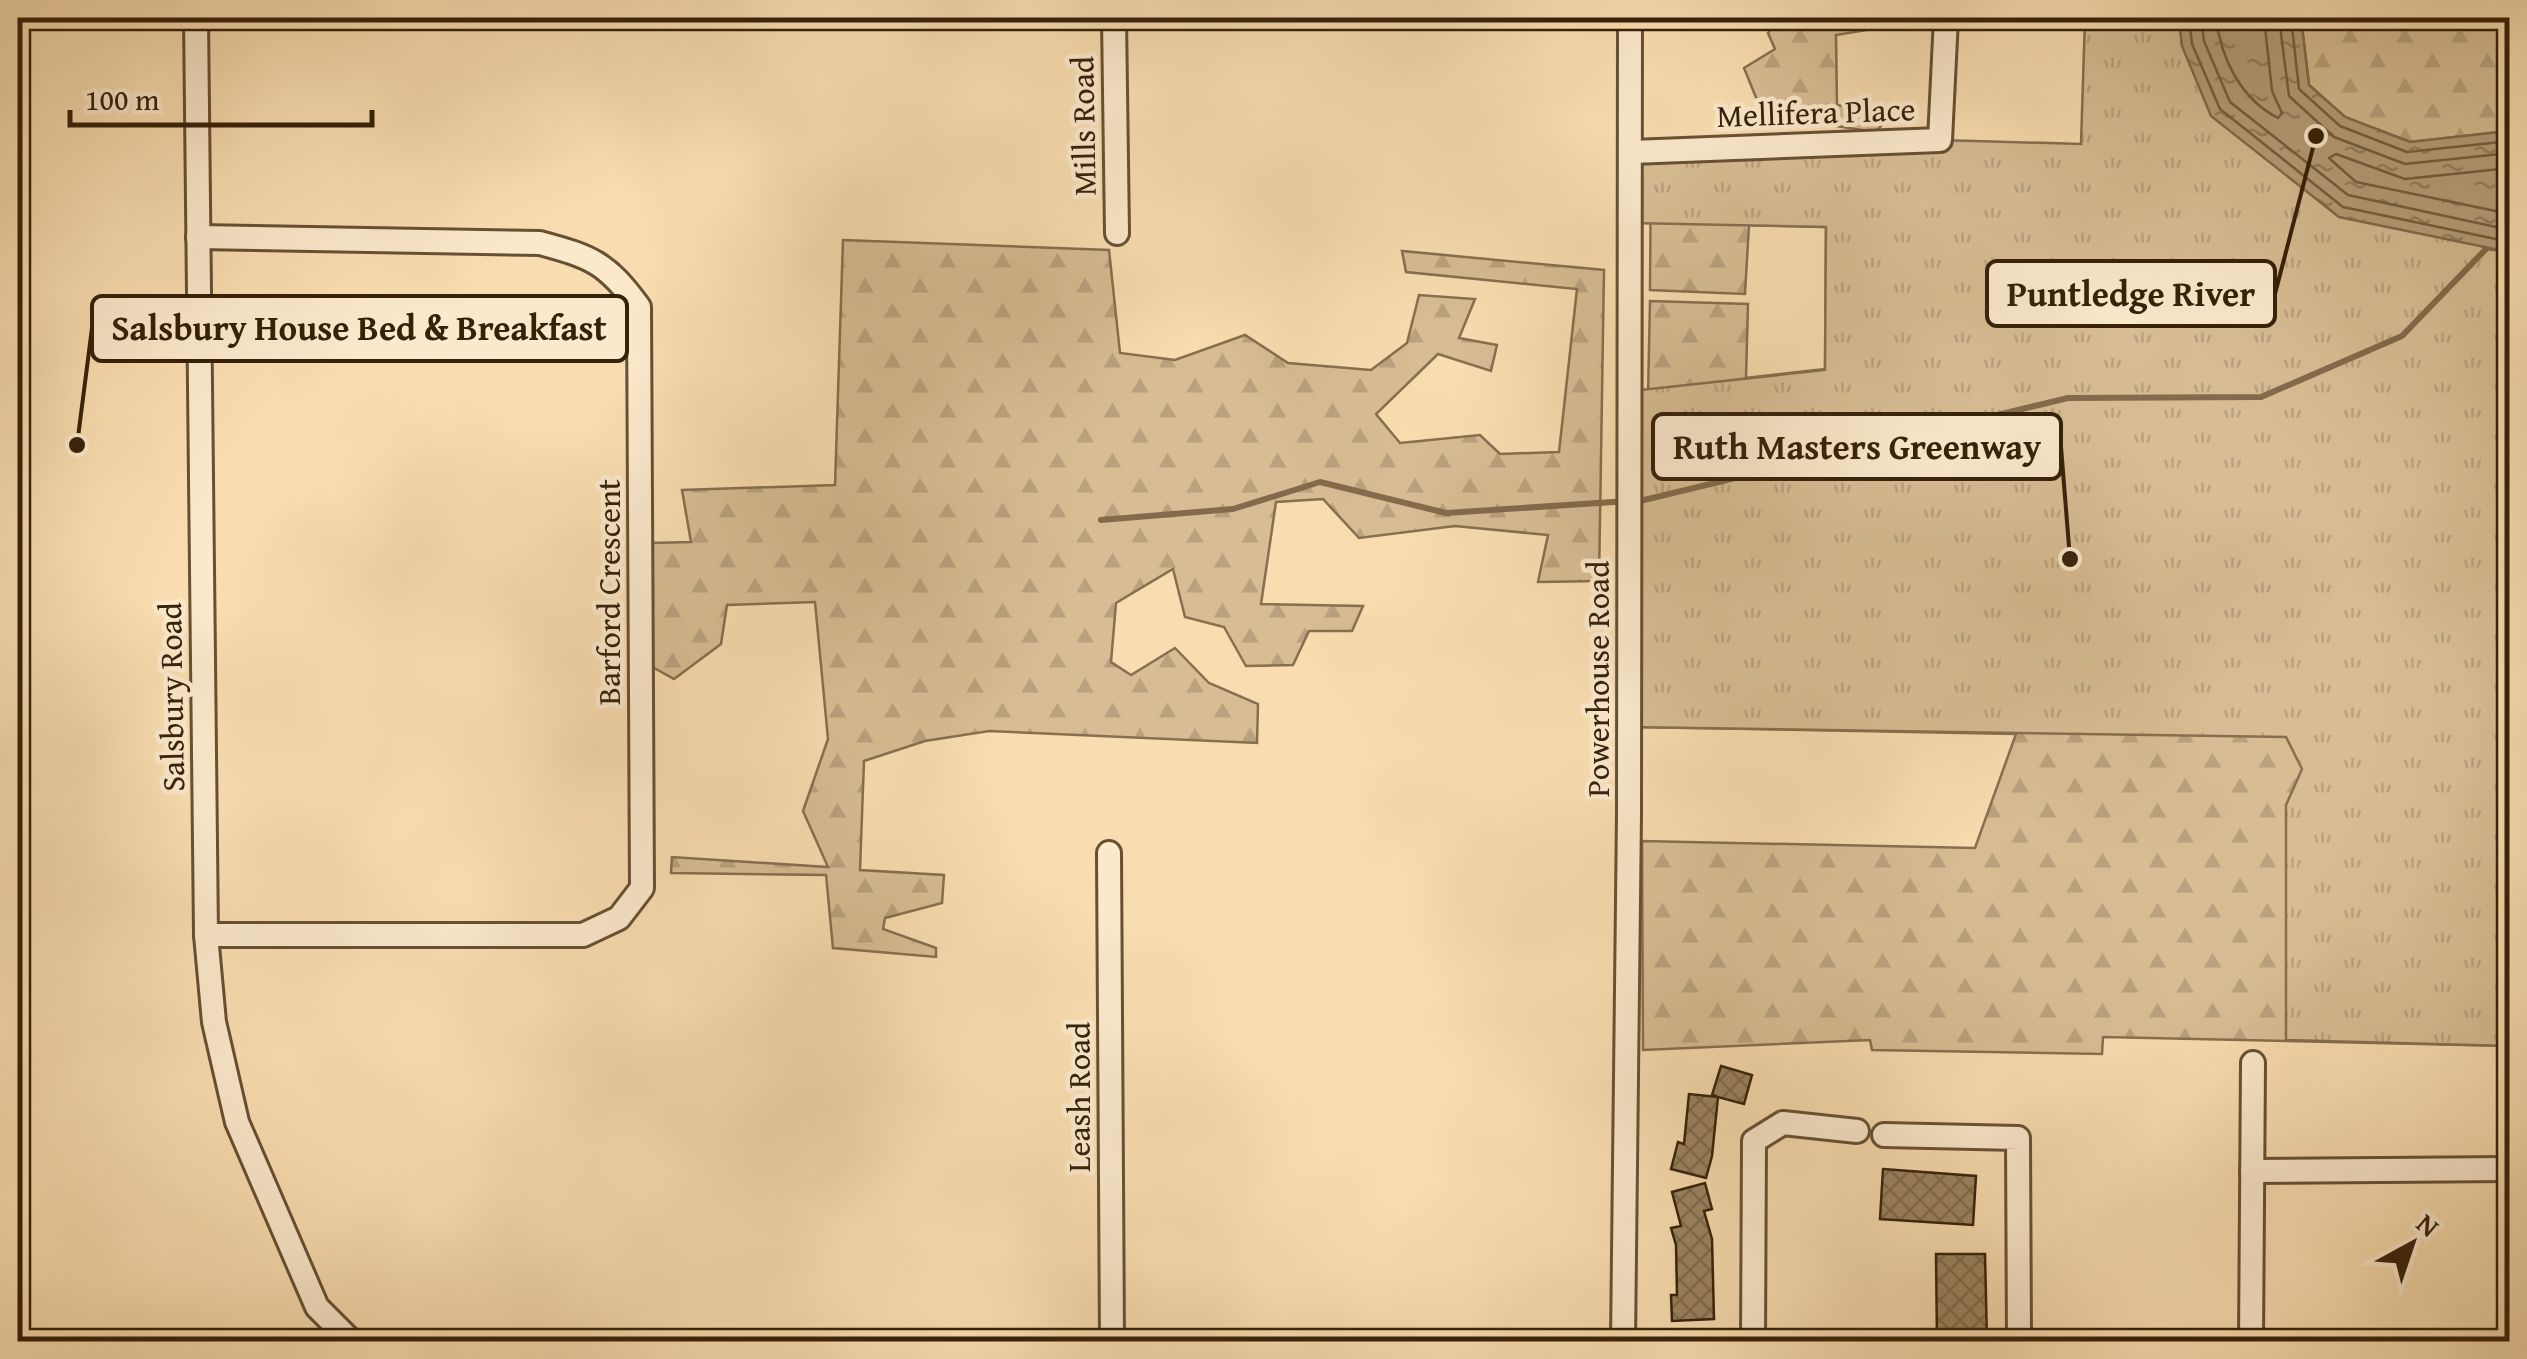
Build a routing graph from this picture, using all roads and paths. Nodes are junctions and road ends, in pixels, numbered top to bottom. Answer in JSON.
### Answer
{"nodes":[{"id":1,"x":196,"y":18,"type":"edge"},
{"id":2,"x":1114,"y":18,"type":"edge"},
{"id":3,"x":1630,"y":18,"type":"edge"},
{"id":4,"x":1946,"y":18,"type":"edge"},
{"id":5,"x":1632,"y":152,"type":"junction"},
{"id":6,"x":1117,"y":233,"type":"dead end"},
{"id":7,"x":198,"y":237,"type":"junction"},
{"id":8,"x":1109,"y":853,"type":"dead end"},
{"id":9,"x":206,"y":935,"type":"junction"},
{"id":10,"x":2253,"y":1063,"type":"dead end"},
{"id":11,"x":1857,"y":1131,"type":"dead end"},
{"id":12,"x":1884,"y":1135,"type":"dead end"},
{"id":13,"x":2510,"y":1169,"type":"edge"},
{"id":14,"x":2252,"y":1171,"type":"junction"},
{"id":15,"x":352,"y":1342,"type":"edge"},
{"id":16,"x":1112,"y":1342,"type":"edge"},
{"id":17,"x":1623,"y":1342,"type":"edge"},
{"id":18,"x":1753,"y":1342,"type":"edge"},
{"id":19,"x":2019,"y":1342,"type":"edge"},
{"id":20,"x":2251,"y":1342,"type":"edge"}],
"edges":[{"from":1,"to":7,"type":"street","name":"Salsbury Road"},
{"from":2,"to":6,"type":"street","name":"Mills Road"},
{"from":3,"to":5,"type":"street","name":"Powerhouse Road"},
{"from":4,"to":5,"type":"street","name":"Mellifera Place"},
{"from":5,"to":17,"type":"street","name":"Powerhouse Road"},
{"from":7,"to":9,"type":"street","name":"Salsbury Road"},
{"from":7,"to":9,"type":"street","name":"Barford Crescent"},
{"from":8,"to":16,"type":"street","name":"Leash Road"},
{"from":9,"to":15,"type":"street","name":"Salsbury Road"},
{"from":10,"to":14,"type":"street"},
{"from":11,"to":18,"type":"street"},
{"from":12,"to":19,"type":"street"},
{"from":13,"to":14,"type":"street"},
{"from":14,"to":20,"type":"street"}]}
